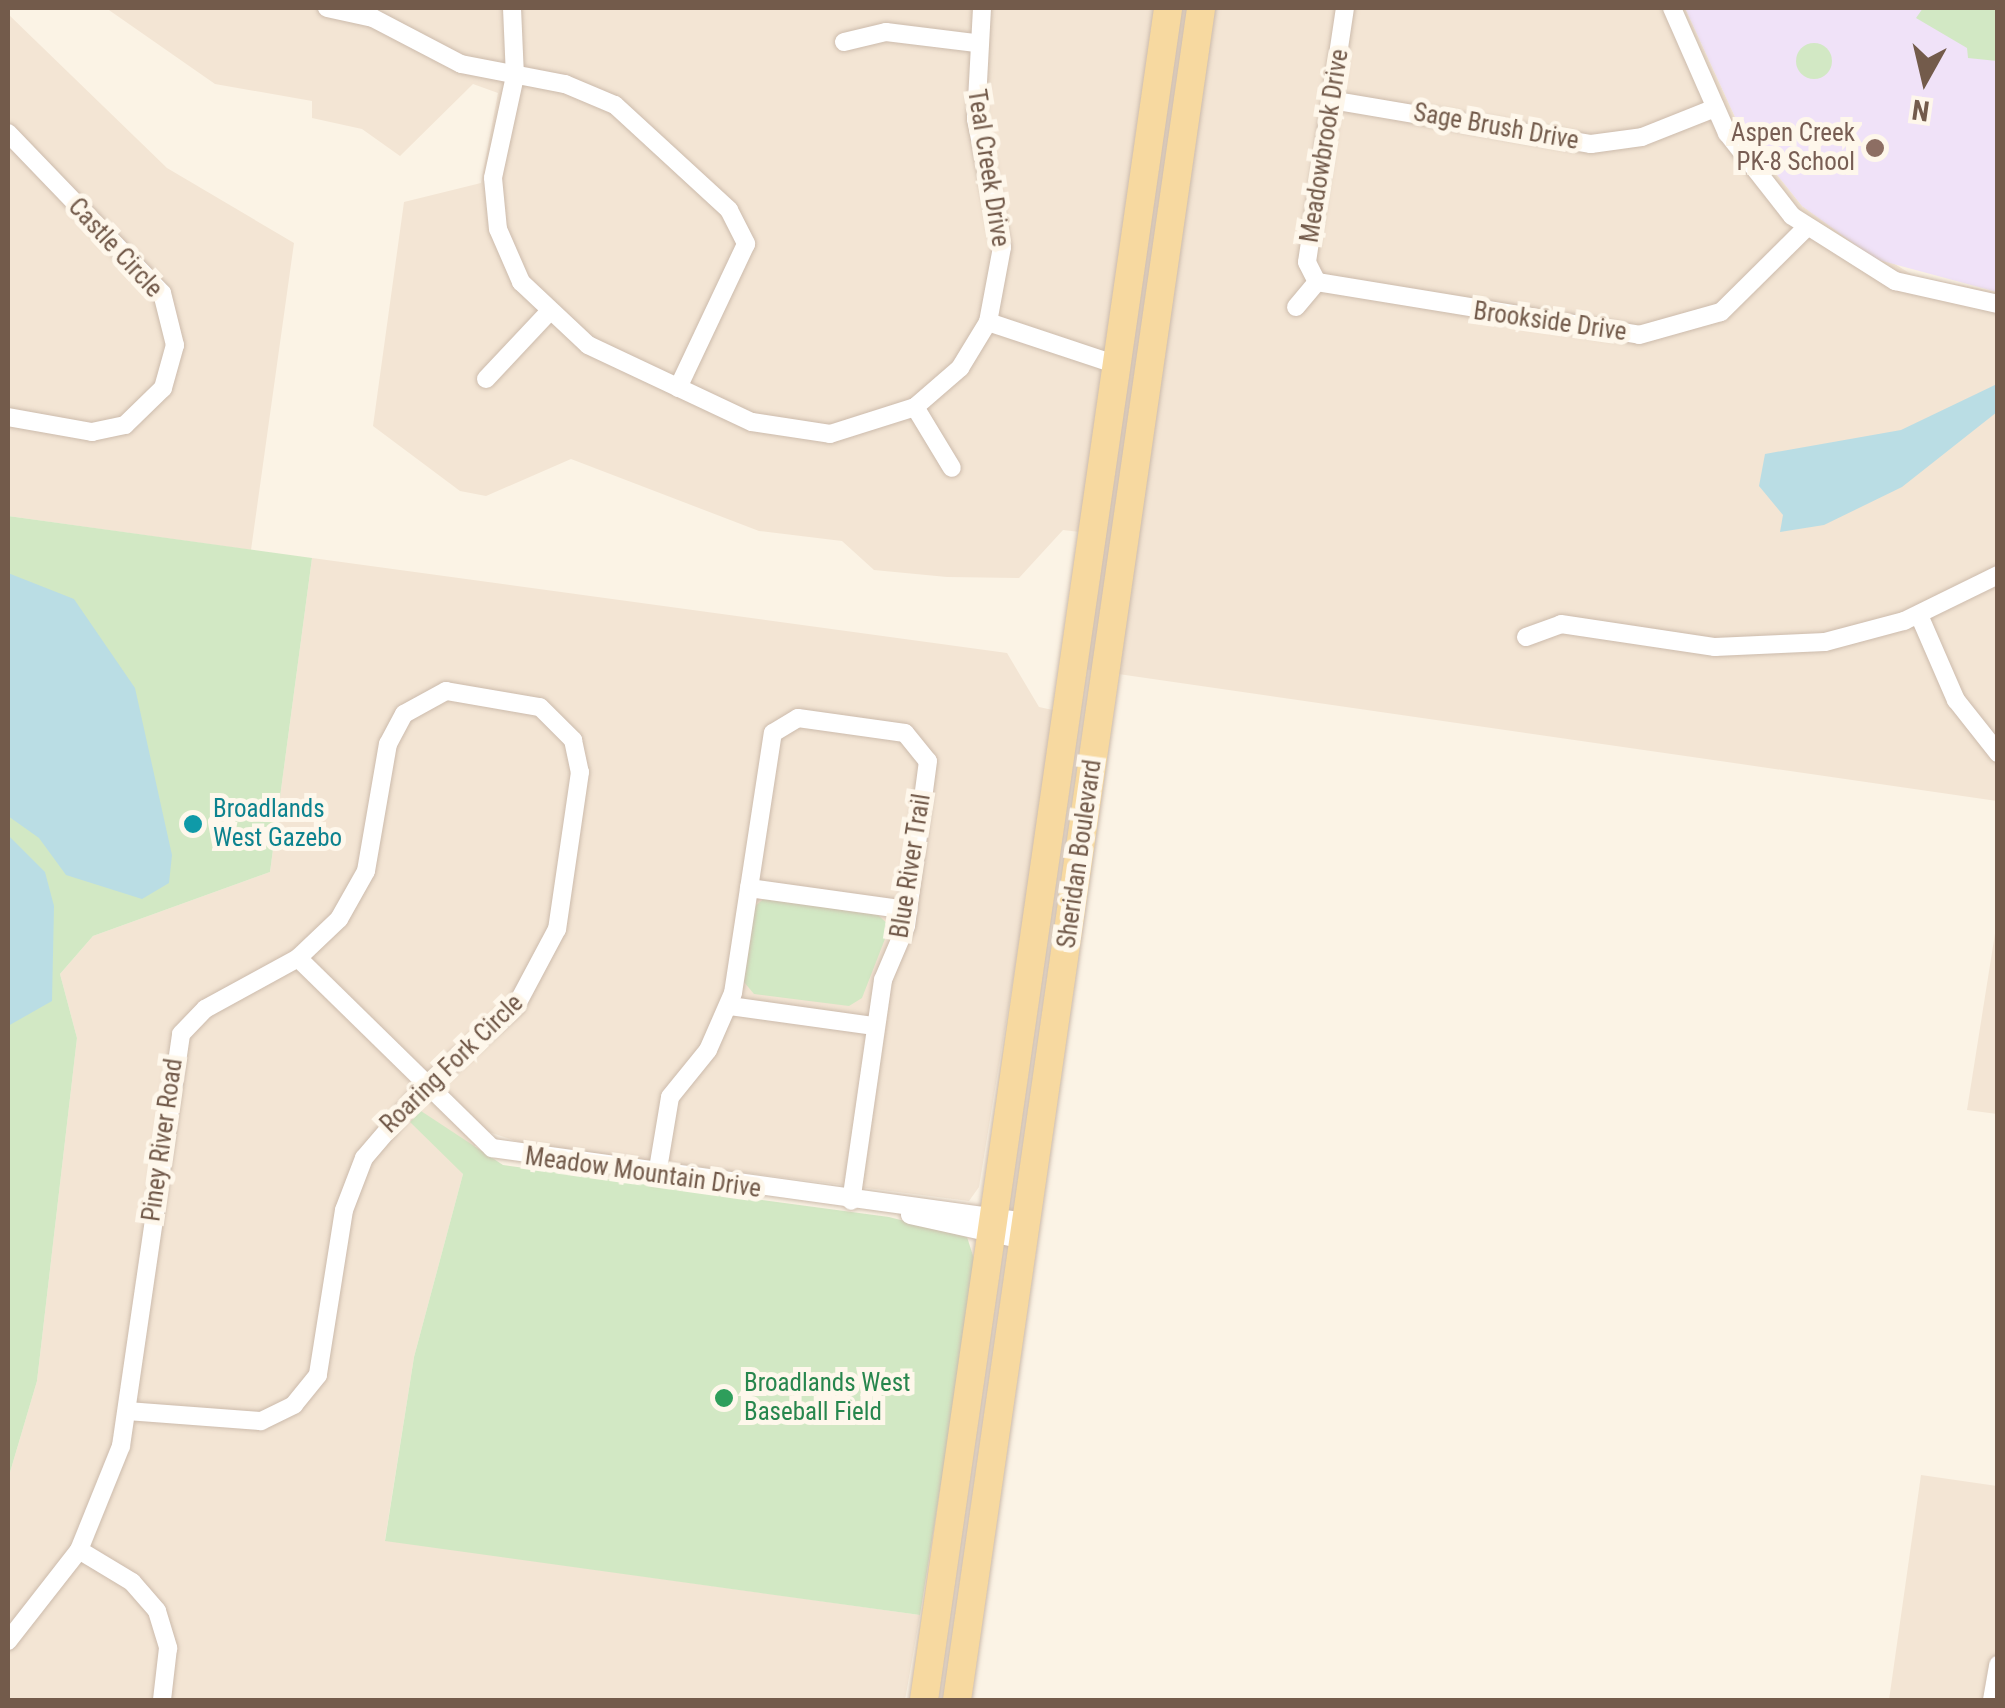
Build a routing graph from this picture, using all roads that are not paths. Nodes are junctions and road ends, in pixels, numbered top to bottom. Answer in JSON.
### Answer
{"nodes":[{"id":1,"x":327,"y":8,"type":"edge"},
{"id":2,"x":512,"y":8,"type":"edge"},
{"id":3,"x":982,"y":8,"type":"edge"},
{"id":4,"x":1168,"y":8,"type":"edge"},
{"id":5,"x":1201,"y":8,"type":"edge"},
{"id":6,"x":1346,"y":8,"type":"edge"},
{"id":7,"x":1672,"y":8,"type":"edge"},
{"id":8,"x":844,"y":42,"type":"dead end"},
{"id":9,"x":976,"y":43,"type":"junction"},
{"id":10,"x":515,"y":76,"type":"junction"},
{"id":11,"x":1332,"y":100,"type":"junction"},
{"id":12,"x":1715,"y":108,"type":"junction"},
{"id":13,"x":8,"y":133,"type":"edge"},
{"id":14,"x":1806,"y":228,"type":"junction"},
{"id":15,"x":1318,"y":282,"type":"junction"},
{"id":16,"x":1998,"y":304,"type":"edge"},
{"id":17,"x":1296,"y":307,"type":"dead end"},
{"id":18,"x":547,"y":314,"type":"junction"},
{"id":19,"x":988,"y":322,"type":"junction"},
{"id":20,"x":1117,"y":365,"type":"junction"},
{"id":21,"x":486,"y":379,"type":"dead end"},
{"id":22,"x":678,"y":388,"type":"junction"},
{"id":23,"x":915,"y":408,"type":"junction"},
{"id":24,"x":8,"y":418,"type":"edge"},
{"id":25,"x":952,"y":468,"type":"dead end"},
{"id":26,"x":1998,"y":575,"type":"edge"},
{"id":27,"x":1920,"y":615,"type":"junction"},
{"id":28,"x":1526,"y":636,"type":"dead end"},
{"id":29,"x":412,"y":695,"type":"joint"},
{"id":30,"x":1998,"y":753,"type":"edge"},
{"id":31,"x":748,"y":888,"type":"junction"},
{"id":32,"x":908,"y":910,"type":"junction"},
{"id":33,"x":298,"y":958,"type":"junction"},
{"id":34,"x":730,"y":1006,"type":"junction"},
{"id":35,"x":876,"y":1026,"type":"junction"},
{"id":36,"x":423,"y":1088,"type":"junction"},
{"id":37,"x":657,"y":1175,"type":"junction"},
{"id":38,"x":852,"y":1202,"type":"junction"},
{"id":39,"x":993,"y":1226,"type":"junction"},
{"id":40,"x":1025,"y":1231,"type":"junction"},
{"id":41,"x":128,"y":1411,"type":"junction"},
{"id":42,"x":78,"y":1550,"type":"junction"},
{"id":43,"x":8,"y":1640,"type":"edge"},
{"id":44,"x":1997,"y":1667,"type":"edge"},
{"id":45,"x":162,"y":1700,"type":"edge"},
{"id":46,"x":924,"y":1700,"type":"edge"},
{"id":47,"x":957,"y":1700,"type":"edge"},
{"id":48,"x":1992,"y":1700,"type":"edge"}],
"edges":[{"from":1,"to":10,"type":"street"},
{"from":2,"to":10,"type":"street"},
{"from":3,"to":9,"type":"street","name":"Teal Creek Drive"},
{"from":4,"to":20,"type":"main road","name":"Sheridan Boulevard"},
{"from":5,"to":40,"type":"main road","name":"Sheridan Boulevard"},
{"from":6,"to":11,"type":"street","name":"Meadowbrook Drive"},
{"from":7,"to":12,"type":"street"},
{"from":8,"to":9,"type":"street"},
{"from":9,"to":19,"type":"street","name":"Teal Creek Drive"},
{"from":10,"to":18,"type":"street"},
{"from":10,"to":22,"type":"street"},
{"from":11,"to":12,"type":"street","name":"Sage Brush Drive"},
{"from":11,"to":15,"type":"street","name":"Meadowbrook Drive"},
{"from":12,"to":14,"type":"street"},
{"from":13,"to":24,"type":"street","name":"Castle Circle"},
{"from":14,"to":15,"type":"street","name":"Brookside Drive"},
{"from":14,"to":16,"type":"street"},
{"from":15,"to":17,"type":"street"},
{"from":18,"to":21,"type":"street"},
{"from":18,"to":22,"type":"street"},
{"from":19,"to":20,"type":"street"},
{"from":19,"to":23,"type":"street","name":"Teal Creek Drive"},
{"from":20,"to":39,"type":"main road","name":"Sheridan Boulevard"},
{"from":22,"to":23,"type":"street","name":"Teal Creek Drive"},
{"from":23,"to":25,"type":"street"},
{"from":26,"to":27,"type":"street"},
{"from":27,"to":28,"type":"street"},
{"from":27,"to":30,"type":"street"},
{"from":29,"to":33,"type":"street","name":"Piney River Road"},
{"from":29,"to":36,"type":"street","name":"Roaring Fork Circle"},
{"from":31,"to":32,"type":"street"},
{"from":31,"to":32,"type":"street","name":"Blue River Trail"},
{"from":31,"to":34,"type":"street","name":"Blue River Trail"},
{"from":32,"to":35,"type":"street","name":"Blue River Trail"},
{"from":33,"to":36,"type":"street","name":"Meadow Mountain Drive"},
{"from":33,"to":41,"type":"street","name":"Piney River Road"},
{"from":34,"to":35,"type":"street"},
{"from":34,"to":37,"type":"street","name":"Blue River Trail"},
{"from":35,"to":38,"type":"street","name":"Blue River Trail"},
{"from":36,"to":37,"type":"street","name":"Meadow Mountain Drive"},
{"from":36,"to":41,"type":"street","name":"Roaring Fork Circle"},
{"from":37,"to":38,"type":"street","name":"Meadow Mountain Drive"},
{"from":38,"to":39,"type":"street","name":"Meadow Mountain Drive"},
{"from":39,"to":40,"type":"street","name":"Meadow Mountain Drive"},
{"from":39,"to":46,"type":"main road","name":"Sheridan Boulevard"},
{"from":40,"to":47,"type":"main road","name":"Sheridan Boulevard"},
{"from":41,"to":42,"type":"street","name":"Piney River Road"},
{"from":42,"to":43,"type":"street","name":"Piney River Road"},
{"from":42,"to":45,"type":"street"},
{"from":44,"to":48,"type":"street"}]}
